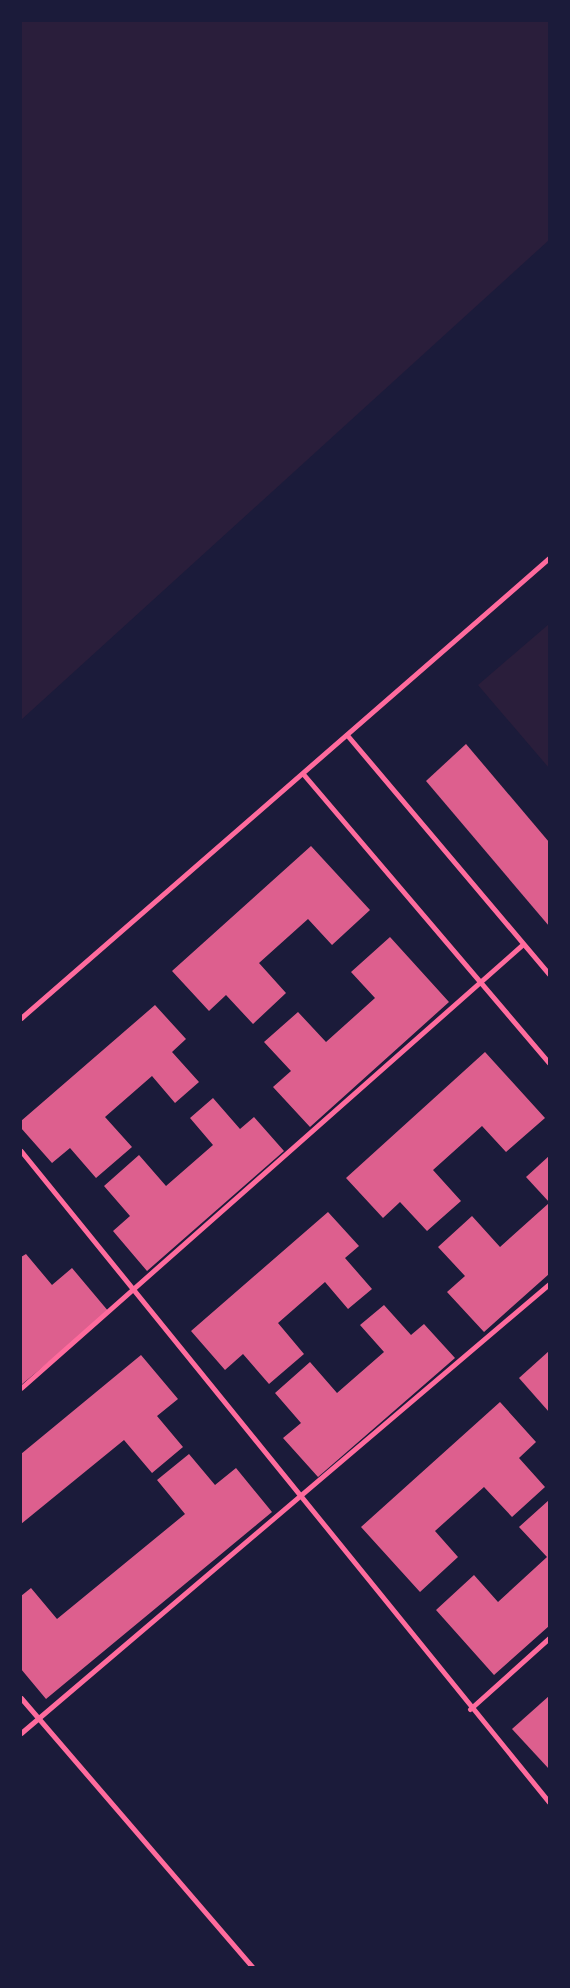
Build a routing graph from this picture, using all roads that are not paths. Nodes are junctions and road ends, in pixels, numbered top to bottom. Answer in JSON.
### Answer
{"nodes":[{"id":1,"x":549,"y":558,"type":"edge"},
{"id":2,"x":347,"y":735,"type":"junction"},
{"id":3,"x":304,"y":775,"type":"junction"},
{"id":4,"x":523,"y":944,"type":"junction"},
{"id":5,"x":549,"y":974,"type":"edge"},
{"id":6,"x":482,"y":983,"type":"junction"},
{"id":7,"x":21,"y":1018,"type":"edge"},
{"id":8,"x":549,"y":1063,"type":"edge"},
{"id":9,"x":21,"y":1151,"type":"edge"},
{"id":10,"x":549,"y":1284,"type":"edge"},
{"id":11,"x":135,"y":1290,"type":"junction"},
{"id":12,"x":21,"y":1388,"type":"edge"},
{"id":13,"x":302,"y":1494,"type":"junction"},
{"id":14,"x":549,"y":1638,"type":"edge"},
{"id":15,"x":21,"y":1698,"type":"edge"},
{"id":16,"x":470,"y":1709,"type":"junction"},
{"id":17,"x":38,"y":1719,"type":"junction"},
{"id":18,"x":21,"y":1733,"type":"edge"},
{"id":19,"x":549,"y":1802,"type":"edge"},
{"id":20,"x":252,"y":1967,"type":"edge"}],
"edges":[{"from":1,"to":2,"type":"street"},
{"from":2,"to":3,"type":"street"},
{"from":2,"to":4,"type":"street"},
{"from":3,"to":6,"type":"street"},
{"from":3,"to":7,"type":"street"},
{"from":4,"to":5,"type":"street"},
{"from":4,"to":6,"type":"street"},
{"from":6,"to":8,"type":"street"},
{"from":6,"to":11,"type":"street"},
{"from":9,"to":11,"type":"street"},
{"from":10,"to":13,"type":"street"},
{"from":11,"to":12,"type":"street"},
{"from":11,"to":13,"type":"street"},
{"from":13,"to":16,"type":"street"},
{"from":13,"to":17,"type":"street"},
{"from":14,"to":16,"type":"street"},
{"from":15,"to":17,"type":"street"},
{"from":16,"to":19,"type":"street"},
{"from":17,"to":18,"type":"street"},
{"from":17,"to":20,"type":"street"}]}
